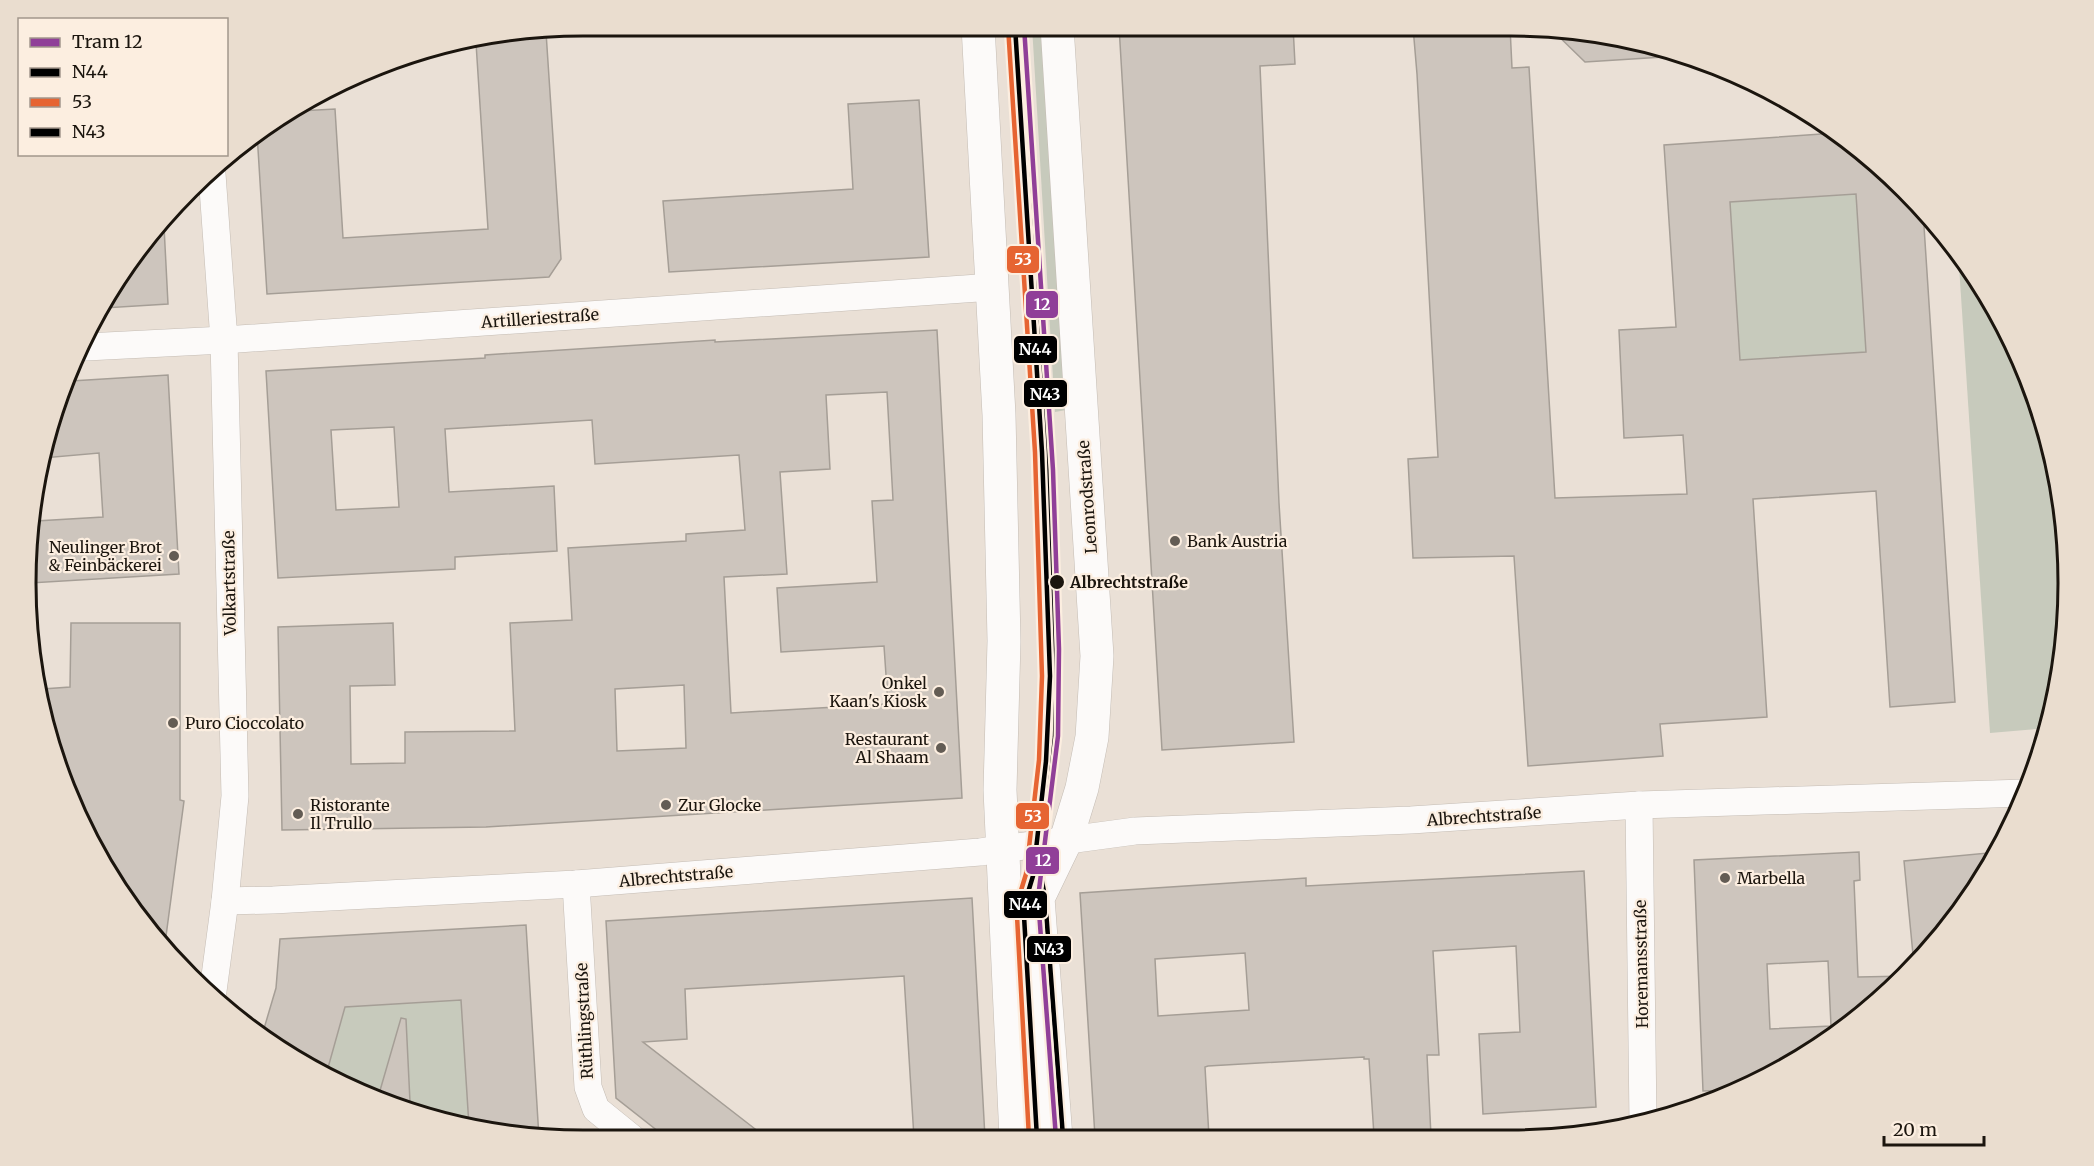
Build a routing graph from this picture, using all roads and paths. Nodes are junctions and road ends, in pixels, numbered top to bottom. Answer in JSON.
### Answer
{"nodes":[{"id":1,"x":979,"y":36,"type":"edge"},
{"id":2,"x":1058,"y":36,"type":"edge"},
{"id":3,"x":212,"y":181,"type":"edge"},
{"id":4,"x":993,"y":287,"type":"junction"},
{"id":5,"x":224,"y":340,"type":"junction"},
{"id":6,"x":90,"y":347,"type":"edge"},
{"id":7,"x":2015,"y":793,"type":"edge"},
{"id":8,"x":1639,"y":805,"type":"junction"},
{"id":9,"x":1066,"y":840,"type":"junction"},
{"id":10,"x":1002,"y":848,"type":"junction"},
{"id":11,"x":576,"y":884,"type":"junction"},
{"id":12,"x":225,"y":901,"type":"junction"},
{"id":13,"x":214,"y":986,"type":"edge"},
{"id":14,"x":1643,"y":1113,"type":"edge"},
{"id":15,"x":622,"y":1130,"type":"edge"},
{"id":16,"x":1016,"y":1130,"type":"edge"},
{"id":17,"x":1055,"y":1130,"type":"edge"}],
"edges":[{"from":1,"to":4,"type":"main road"},
{"from":2,"to":9,"type":"main road","name":"Leonrodstraße"},
{"from":3,"to":5,"type":"street","name":"Volkartstraße"},
{"from":4,"to":5,"type":"street","name":"Artilleriestraße"},
{"from":4,"to":10,"type":"main road"},
{"from":5,"to":6,"type":"street","name":"Artilleriestraße"},
{"from":5,"to":12,"type":"street","name":"Volkartstraße"},
{"from":7,"to":8,"type":"street","name":"Albrechtstraße"},
{"from":8,"to":9,"type":"street","name":"Albrechtstraße"},
{"from":8,"to":14,"type":"street","name":"Horemansstraße"},
{"from":9,"to":10,"type":"street","name":"Albrechtstraße"},
{"from":9,"to":17,"type":"main road","name":"Leonrodstraße"},
{"from":10,"to":11,"type":"street","name":"Albrechtstraße"},
{"from":10,"to":16,"type":"main road"},
{"from":11,"to":12,"type":"street","name":"Albrechtstraße"},
{"from":11,"to":15,"type":"street","name":"Rüthlingstraße"},
{"from":12,"to":13,"type":"street","name":"Volkartstraße"}]}
